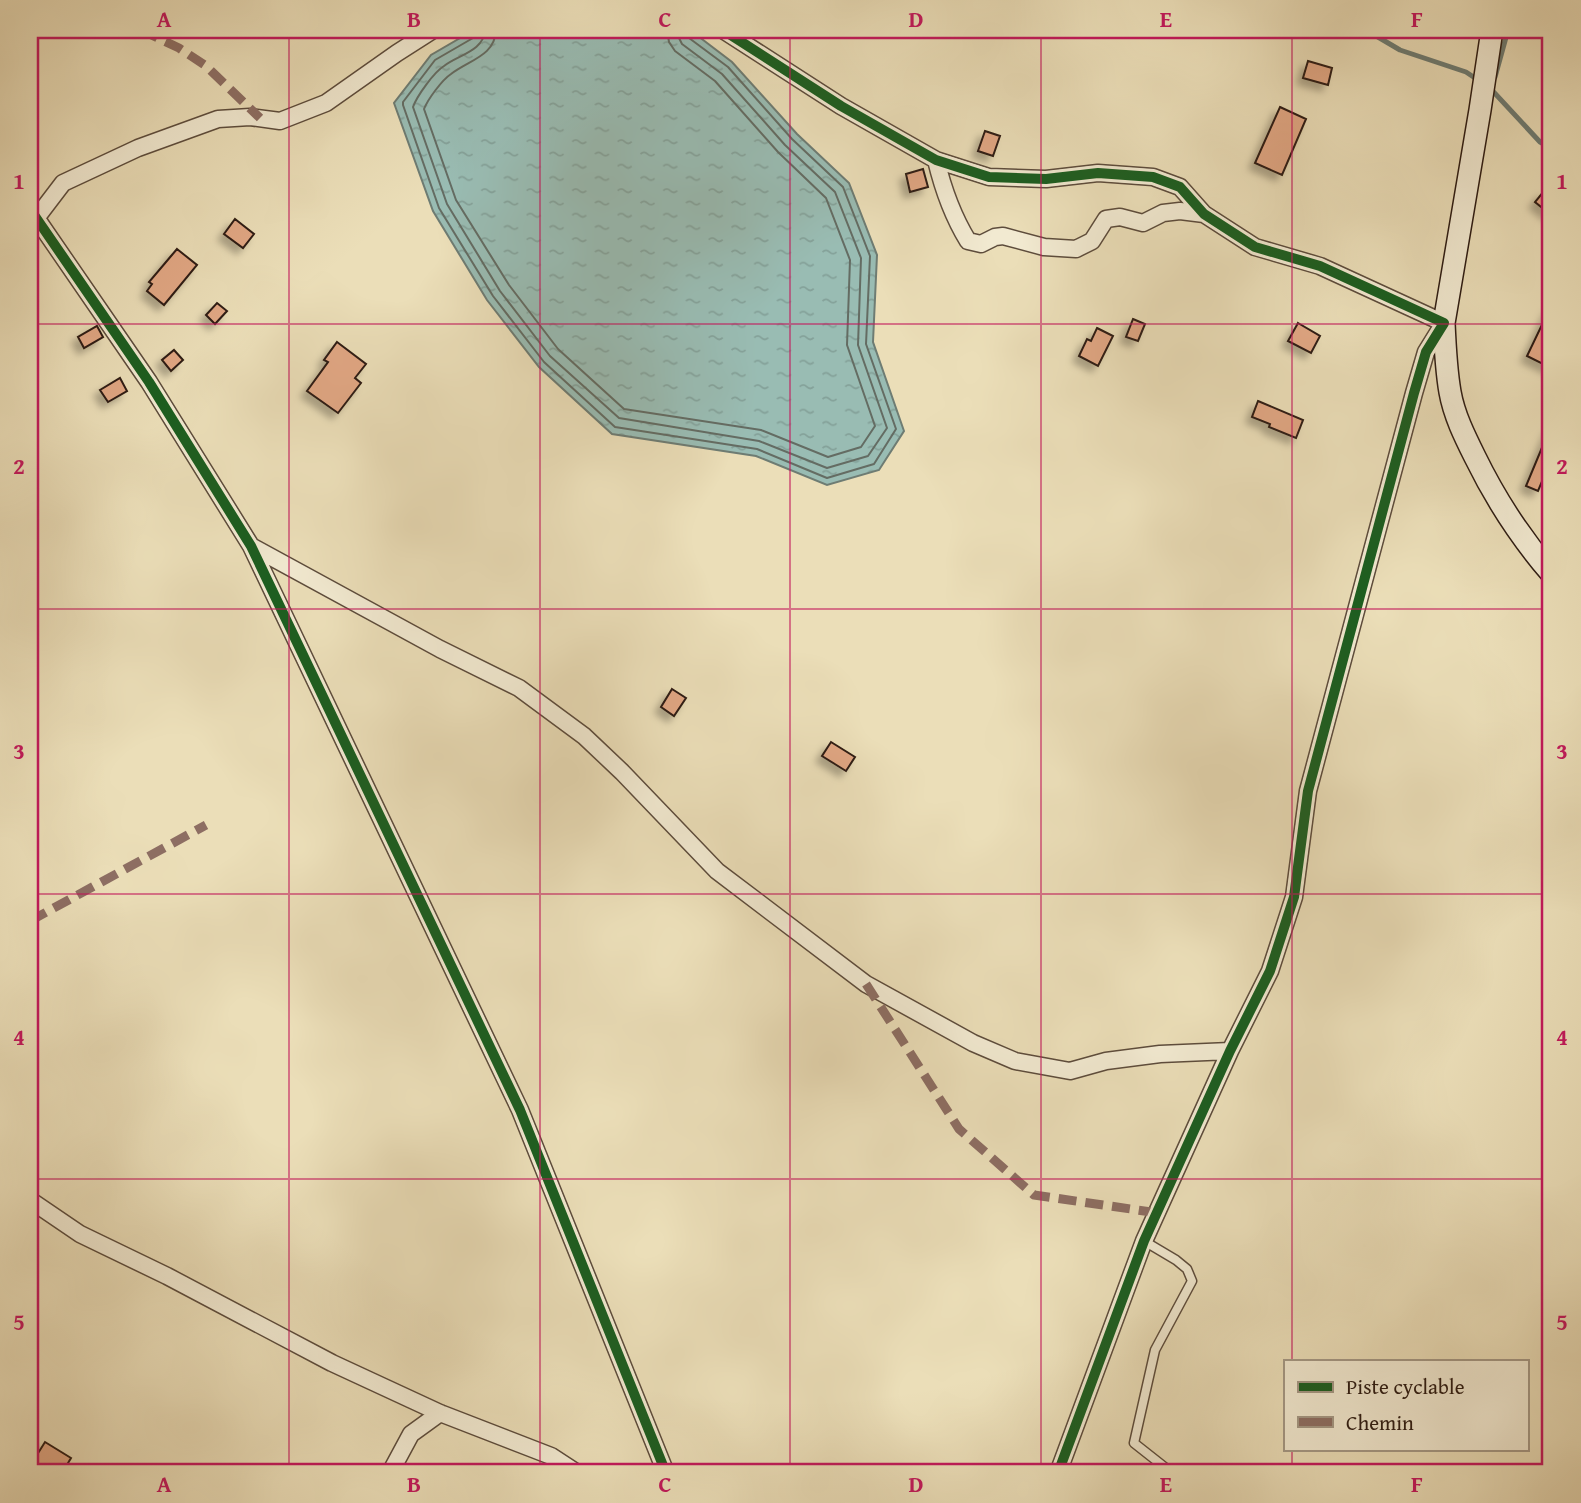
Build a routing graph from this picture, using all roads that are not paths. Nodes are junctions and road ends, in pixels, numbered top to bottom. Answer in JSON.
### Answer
{"nodes":[{"id":1,"x":433,"y":30,"type":"edge"},
{"id":2,"x":723,"y":30,"type":"edge"},
{"id":3,"x":1492,"y":30,"type":"edge"},
{"id":4,"x":936,"y":160,"type":"junction"},
{"id":5,"x":1204,"y":214,"type":"junction"},
{"id":6,"x":32,"y":217,"type":"edge"},
{"id":7,"x":1444,"y":323,"type":"junction"},
{"id":8,"x":251,"y":546,"type":"junction"},
{"id":9,"x":1551,"y":573,"type":"edge"},
{"id":10,"x":1230,"y":1051,"type":"junction"},
{"id":11,"x":30,"y":1200,"type":"edge"},
{"id":12,"x":1144,"y":1241,"type":"junction"},
{"id":13,"x":440,"y":1413,"type":"junction"},
{"id":14,"x":390,"y":1473,"type":"edge"},
{"id":15,"x":577,"y":1473,"type":"edge"},
{"id":16,"x":666,"y":1473,"type":"edge"},
{"id":17,"x":1058,"y":1473,"type":"edge"},
{"id":18,"x":1172,"y":1473,"type":"edge"}],
"edges":[{"from":1,"to":6,"type":"street"},
{"from":2,"to":4,"type":"street"},
{"from":3,"to":7,"type":"street"},
{"from":4,"to":5,"type":"street"},
{"from":4,"to":5,"type":"street"},
{"from":5,"to":7,"type":"street"},
{"from":6,"to":8,"type":"street"},
{"from":7,"to":9,"type":"street"},
{"from":7,"to":10,"type":"street"},
{"from":8,"to":10,"type":"street"},
{"from":8,"to":16,"type":"street"},
{"from":10,"to":12,"type":"street"},
{"from":11,"to":13,"type":"street"},
{"from":12,"to":17,"type":"street"},
{"from":12,"to":18,"type":"lane"},
{"from":13,"to":14,"type":"street"},
{"from":13,"to":15,"type":"street"}]}
